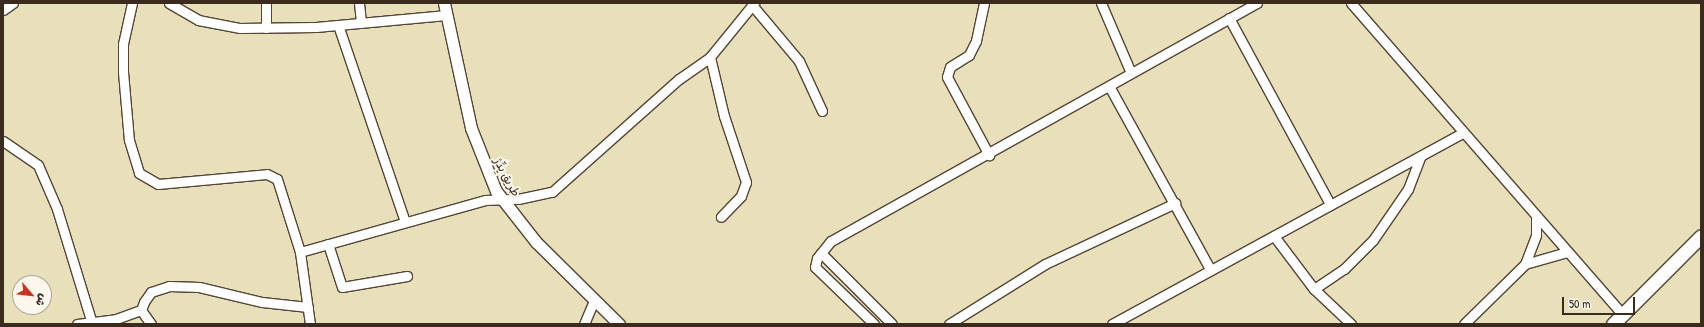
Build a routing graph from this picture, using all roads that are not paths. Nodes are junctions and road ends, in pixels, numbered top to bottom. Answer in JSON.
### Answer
{"nodes":[{"id":1,"x":13,"y":3,"type":"edge"},
{"id":2,"x":132,"y":3,"type":"edge"},
{"id":3,"x":169,"y":3,"type":"edge"},
{"id":4,"x":266,"y":3,"type":"edge"},
{"id":5,"x":359,"y":3,"type":"edge"},
{"id":6,"x":444,"y":3,"type":"edge"},
{"id":7,"x":984,"y":3,"type":"edge"},
{"id":8,"x":1101,"y":3,"type":"edge"},
{"id":9,"x":1256,"y":3,"type":"edge"},
{"id":10,"x":1351,"y":3,"type":"edge"},
{"id":11,"x":753,"y":4,"type":"edge"},
{"id":12,"x":3,"y":10,"type":"edge"},
{"id":13,"x":446,"y":15,"type":"junction"},
{"id":14,"x":1229,"y":18,"type":"junction"},
{"id":15,"x":361,"y":22,"type":"junction"},
{"id":16,"x":338,"y":25,"type":"junction"},
{"id":17,"x":266,"y":28,"type":"junction"},
{"id":18,"x":710,"y":57,"type":"junction"},
{"id":19,"x":1131,"y":73,"type":"junction"},
{"id":20,"x":1109,"y":86,"type":"junction"},
{"id":21,"x":822,"y":112,"type":"dead end"},
{"id":22,"x":1462,"y":133,"type":"junction"},
{"id":23,"x":3,"y":141,"type":"edge"},
{"id":24,"x":989,"y":154,"type":"junction"},
{"id":25,"x":1420,"y":157,"type":"junction"},
{"id":26,"x":500,"y":197,"type":"junction"},
{"id":27,"x":1175,"y":203,"type":"junction"},
{"id":28,"x":1330,"y":204,"type":"junction"},
{"id":29,"x":721,"y":217,"type":"dead end"},
{"id":30,"x":1536,"y":218,"type":"junction"},
{"id":31,"x":405,"y":222,"type":"junction"},
{"id":32,"x":1274,"y":236,"type":"junction"},
{"id":33,"x":1701,"y":236,"type":"edge"},
{"id":34,"x":328,"y":244,"type":"junction"},
{"id":35,"x":300,"y":252,"type":"junction"},
{"id":36,"x":1567,"y":252,"type":"junction"},
{"id":37,"x":821,"y":253,"type":"junction"},
{"id":38,"x":1525,"y":264,"type":"junction"},
{"id":39,"x":1210,"y":269,"type":"junction"},
{"id":40,"x":407,"y":276,"type":"dead end"},
{"id":41,"x":1314,"y":289,"type":"junction"},
{"id":42,"x":594,"y":300,"type":"junction"},
{"id":43,"x":308,"y":307,"type":"junction"},
{"id":44,"x":141,"y":310,"type":"junction"},
{"id":45,"x":1622,"y":314,"type":"junction"},
{"id":46,"x":91,"y":320,"type":"junction"},
{"id":47,"x":77,"y":324,"type":"edge"},
{"id":48,"x":151,"y":324,"type":"edge"},
{"id":49,"x":310,"y":324,"type":"edge"},
{"id":50,"x":584,"y":324,"type":"edge"},
{"id":51,"x":619,"y":324,"type":"edge"},
{"id":52,"x":874,"y":324,"type":"edge"},
{"id":53,"x":892,"y":324,"type":"edge"},
{"id":54,"x":949,"y":324,"type":"edge"},
{"id":55,"x":1112,"y":324,"type":"edge"},
{"id":56,"x":1351,"y":324,"type":"edge"},
{"id":57,"x":1464,"y":324,"type":"edge"},
{"id":58,"x":1613,"y":324,"type":"edge"}],
"edges":[{"from":1,"to":12,"type":"street"},
{"from":2,"to":35,"type":"street"},
{"from":3,"to":17,"type":"street"},
{"from":4,"to":17,"type":"street"},
{"from":5,"to":15,"type":"street"},
{"from":6,"to":13,"type":"street","name":"طريق يِدِّرْ"},
{"from":7,"to":24,"type":"street"},
{"from":8,"to":19,"type":"street"},
{"from":9,"to":14,"type":"street"},
{"from":10,"to":22,"type":"street"},
{"from":11,"to":18,"type":"street"},
{"from":11,"to":21,"type":"street"},
{"from":13,"to":15,"type":"street"},
{"from":13,"to":26,"type":"street","name":"طريق يِدِّرْ"},
{"from":14,"to":19,"type":"street"},
{"from":14,"to":28,"type":"street"},
{"from":15,"to":16,"type":"street"},
{"from":16,"to":17,"type":"street"},
{"from":16,"to":31,"type":"street"},
{"from":18,"to":26,"type":"street"},
{"from":18,"to":29,"type":"street"},
{"from":19,"to":20,"type":"street"},
{"from":20,"to":24,"type":"street"},
{"from":20,"to":27,"type":"street"},
{"from":22,"to":25,"type":"street"},
{"from":22,"to":30,"type":"street"},
{"from":23,"to":46,"type":"street"},
{"from":24,"to":37,"type":"street"},
{"from":25,"to":28,"type":"street"},
{"from":25,"to":41,"type":"street"},
{"from":26,"to":31,"type":"street"},
{"from":26,"to":42,"type":"street","name":"طريق يِدِّرْ"},
{"from":27,"to":39,"type":"street"},
{"from":27,"to":54,"type":"street"},
{"from":28,"to":32,"type":"street"},
{"from":30,"to":36,"type":"street"},
{"from":30,"to":38,"type":"street"},
{"from":31,"to":34,"type":"street"},
{"from":32,"to":39,"type":"street"},
{"from":32,"to":41,"type":"street"},
{"from":33,"to":45,"type":"main road"},
{"from":34,"to":35,"type":"street"},
{"from":34,"to":40,"type":"street"},
{"from":35,"to":43,"type":"street"},
{"from":36,"to":38,"type":"street"},
{"from":36,"to":45,"type":"street"},
{"from":37,"to":52,"type":"street"},
{"from":37,"to":53,"type":"street"},
{"from":38,"to":57,"type":"street"},
{"from":39,"to":55,"type":"street"},
{"from":41,"to":56,"type":"street"},
{"from":42,"to":50,"type":"street"},
{"from":42,"to":51,"type":"street","name":"طريق يِدِّرْ"},
{"from":43,"to":44,"type":"street"},
{"from":43,"to":49,"type":"street"},
{"from":44,"to":46,"type":"street"},
{"from":44,"to":48,"type":"street"},
{"from":45,"to":58,"type":"main road"},
{"from":46,"to":47,"type":"street"}]}
